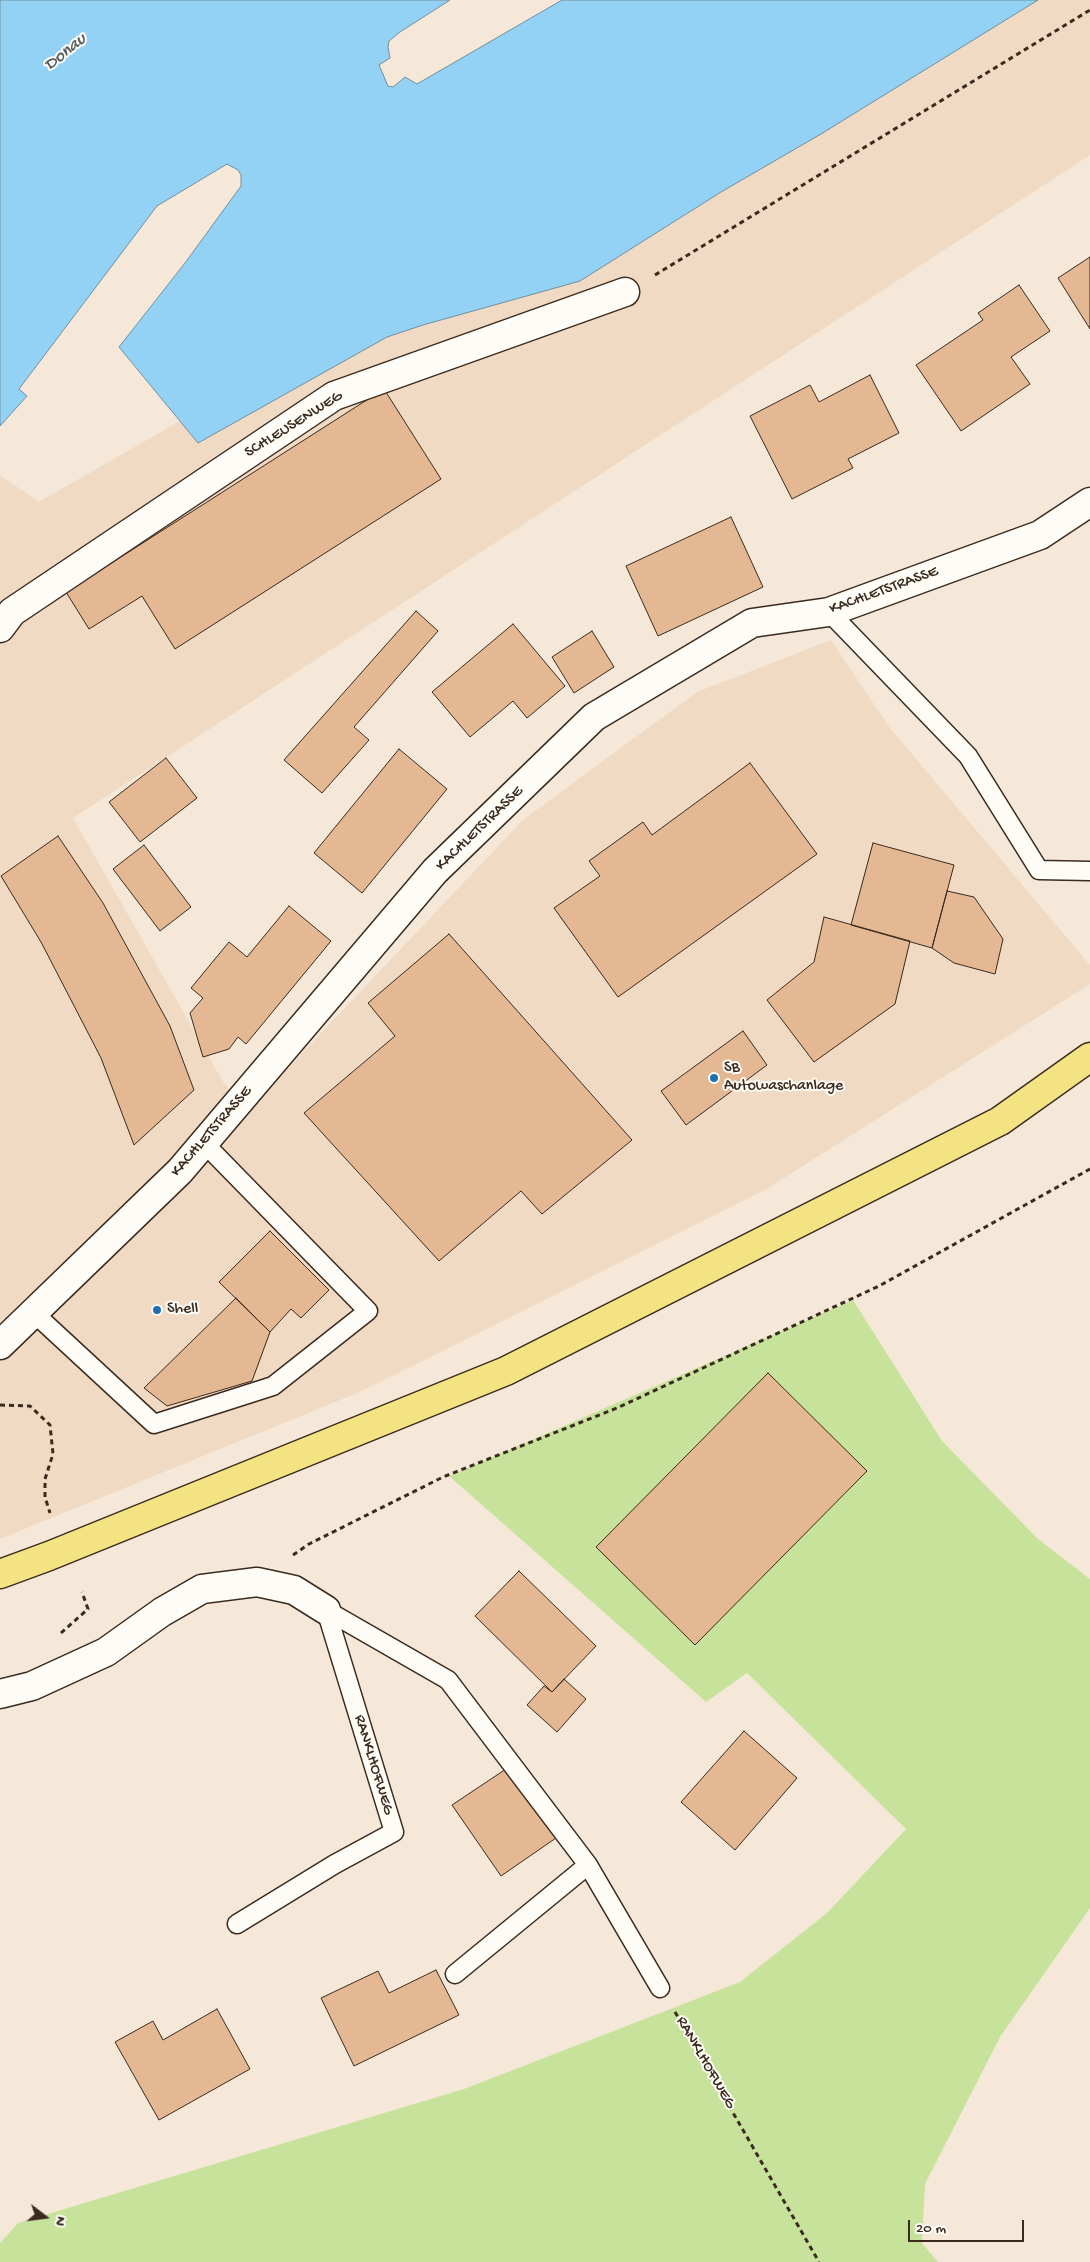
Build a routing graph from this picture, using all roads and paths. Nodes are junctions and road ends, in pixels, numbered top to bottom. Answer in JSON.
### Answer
{"nodes":[{"id":1,"x":1090,"y":10,"type":"edge"},
{"id":2,"x":625,"y":292,"type":"joint"},
{"id":3,"x":1090,"y":502,"type":"edge"},
{"id":4,"x":829,"y":612,"type":"junction"},
{"id":5,"x":0,"y":628,"type":"edge"},
{"id":6,"x":1090,"y":871,"type":"edge"},
{"id":7,"x":1090,"y":1056,"type":"edge"},
{"id":8,"x":204,"y":1143,"type":"junction"},
{"id":9,"x":1090,"y":1169,"type":"edge"},
{"id":10,"x":34,"y":1313,"type":"junction"},
{"id":11,"x":0,"y":1345,"type":"edge"},
{"id":12,"x":0,"y":1405,"type":"edge"},
{"id":13,"x":50,"y":1513,"type":"dead end"},
{"id":14,"x":0,"y":1574,"type":"edge"},
{"id":15,"x":279,"y":1586,"type":"junction"},
{"id":16,"x":326,"y":1610,"type":"junction"},
{"id":17,"x":0,"y":1694,"type":"edge"},
{"id":18,"x":588,"y":1865,"type":"junction"},
{"id":19,"x":237,"y":1924,"type":"dead end"},
{"id":20,"x":455,"y":1974,"type":"dead end"},
{"id":21,"x":660,"y":1988,"type":"joint"},
{"id":22,"x":819,"y":2262,"type":"edge"}],
"edges":[{"from":1,"to":2,"type":"path"},
{"from":2,"to":5,"type":"street","name":"SCHLEUSENWEG"},
{"from":3,"to":4,"type":"street","name":"KACHLETSTRASSE"},
{"from":4,"to":6,"type":"lane"},
{"from":4,"to":8,"type":"street","name":"KACHLETSTRASSE"},
{"from":7,"to":14,"type":"main road"},
{"from":8,"to":10,"type":"street","name":"KACHLETSTRASSE"},
{"from":8,"to":10,"type":"lane"},
{"from":9,"to":15,"type":"path"},
{"from":10,"to":11,"type":"street","name":"KACHLETSTRASSE"},
{"from":12,"to":13,"type":"path"},
{"from":15,"to":16,"type":"street"},
{"from":15,"to":17,"type":"street"},
{"from":16,"to":18,"type":"lane"},
{"from":16,"to":19,"type":"lane","name":"RANKLHOFWEG"},
{"from":18,"to":20,"type":"lane"},
{"from":18,"to":21,"type":"lane"},
{"from":21,"to":22,"type":"path","name":"RANKLHOFWEG"}]}
